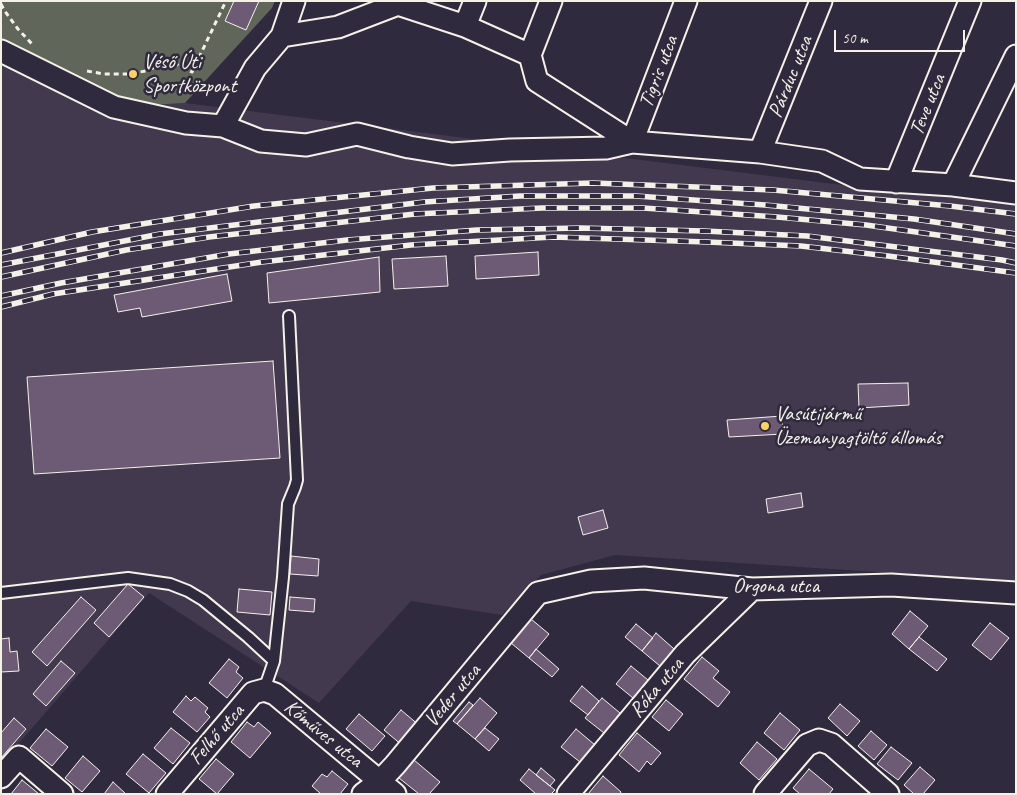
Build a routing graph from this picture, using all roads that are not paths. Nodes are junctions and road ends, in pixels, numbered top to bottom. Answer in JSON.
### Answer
{"nodes":[{"id":1,"x":294,"y":1,"type":"edge"},
{"id":2,"x":475,"y":1,"type":"edge"},
{"id":3,"x":550,"y":1,"type":"edge"},
{"id":4,"x":686,"y":1,"type":"edge"},
{"id":5,"x":821,"y":1,"type":"edge"},
{"id":6,"x":970,"y":1,"type":"edge"},
{"id":7,"x":465,"y":26,"type":"junction"},
{"id":8,"x":282,"y":36,"type":"junction"},
{"id":9,"x":1,"y":51,"type":"edge"},
{"id":10,"x":530,"y":55,"type":"junction"},
{"id":11,"x":1016,"y":56,"type":"edge"},
{"id":12,"x":223,"y":126,"type":"junction"},
{"id":13,"x":632,"y":142,"type":"junction"},
{"id":14,"x":760,"y":152,"type":"junction"},
{"id":15,"x":896,"y":182,"type":"junction"},
{"id":16,"x":953,"y":185,"type":"junction"},
{"id":17,"x":1016,"y":193,"type":"edge"},
{"id":18,"x":289,"y":316,"type":"dead end"},
{"id":19,"x":752,"y":589,"type":"junction"},
{"id":20,"x":538,"y":593,"type":"joint"},
{"id":21,"x":1016,"y":593,"type":"edge"},
{"id":22,"x":1,"y":594,"type":"edge"},
{"id":23,"x":274,"y":661,"type":"junction"},
{"id":24,"x":269,"y":692,"type":"junction"},
{"id":25,"x":1,"y":778,"type":"edge"},
{"id":26,"x":387,"y":787,"type":"edge"},
{"id":27,"x":62,"y":794,"type":"edge"},
{"id":28,"x":167,"y":794,"type":"edge"},
{"id":29,"x":363,"y":794,"type":"edge"},
{"id":30,"x":568,"y":794,"type":"edge"},
{"id":31,"x":766,"y":794,"type":"edge"},
{"id":32,"x":888,"y":794,"type":"edge"}],
"edges":[{"from":1,"to":8,"type":"street"},
{"from":2,"to":7,"type":"street"},
{"from":3,"to":10,"type":"street"},
{"from":4,"to":13,"type":"street","name":"Tigris utca"},
{"from":5,"to":14,"type":"street","name":"Párduc utca"},
{"from":6,"to":15,"type":"street","name":"Teve utca"},
{"from":7,"to":8,"type":"street"},
{"from":7,"to":10,"type":"street"},
{"from":8,"to":12,"type":"street"},
{"from":9,"to":12,"type":"street"},
{"from":10,"to":13,"type":"street"},
{"from":11,"to":16,"type":"street"},
{"from":12,"to":13,"type":"street"},
{"from":13,"to":14,"type":"street"},
{"from":14,"to":15,"type":"street"},
{"from":15,"to":16,"type":"street"},
{"from":16,"to":17,"type":"street"},
{"from":18,"to":23,"type":"lane"},
{"from":19,"to":20,"type":"street","name":"Orgona utca"},
{"from":19,"to":21,"type":"street","name":"Orgona utca"},
{"from":19,"to":30,"type":"street","name":"Róka utca"},
{"from":20,"to":26,"type":"street","name":"Veder utca"},
{"from":22,"to":23,"type":"lane"},
{"from":23,"to":24,"type":"lane"},
{"from":24,"to":26,"type":"street","name":"Kőműves utca"},
{"from":24,"to":28,"type":"street","name":"Felhő utca"},
{"from":25,"to":27,"type":"street"},
{"from":26,"to":29,"type":"street","name":"Veder utca"},
{"from":31,"to":32,"type":"street"}]}
